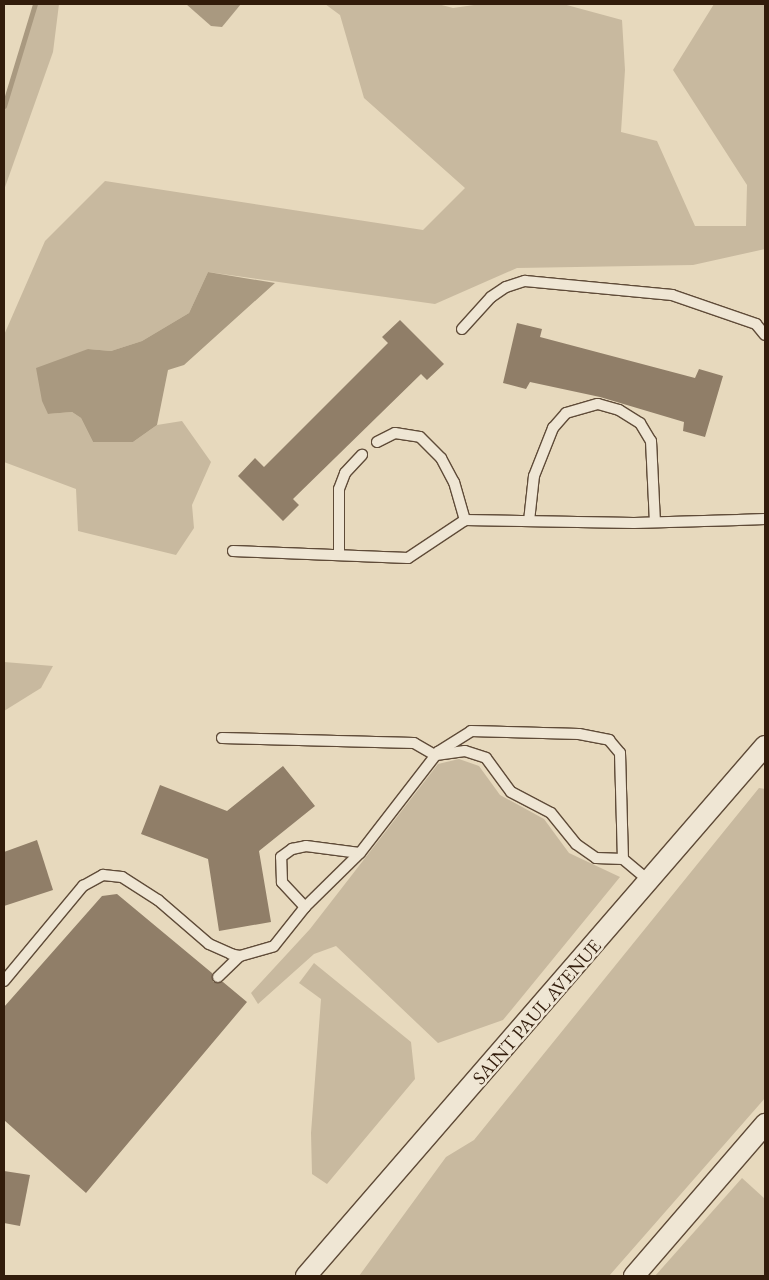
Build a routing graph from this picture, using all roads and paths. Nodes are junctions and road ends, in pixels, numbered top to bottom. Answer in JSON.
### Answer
{"nodes":[{"id":1,"x":462,"y":329,"type":"dead end"},
{"id":2,"x":765,"y":335,"type":"edge"},
{"id":3,"x":377,"y":442,"type":"dead end"},
{"id":4,"x":362,"y":455,"type":"dead end"},
{"id":5,"x":765,"y":519,"type":"edge"},
{"id":6,"x":465,"y":520,"type":"junction"},
{"id":7,"x":529,"y":521,"type":"junction"},
{"id":8,"x":655,"y":522,"type":"junction"},
{"id":9,"x":233,"y":551,"type":"dead end"},
{"id":10,"x":339,"y":556,"type":"junction"},
{"id":11,"x":222,"y":738,"type":"dead end"},
{"id":12,"x":765,"y":746,"type":"edge"},
{"id":13,"x":435,"y":755,"type":"junction"},
{"id":14,"x":360,"y":853,"type":"junction"},
{"id":15,"x":623,"y":859,"type":"junction"},
{"id":16,"x":650,"y":882,"type":"junction"},
{"id":17,"x":305,"y":907,"type":"junction"},
{"id":18,"x":240,"y":956,"type":"junction"},
{"id":19,"x":218,"y":978,"type":"dead end"},
{"id":20,"x":4,"y":982,"type":"edge"},
{"id":21,"x":765,"y":1124,"type":"edge"},
{"id":22,"x":306,"y":1276,"type":"edge"},
{"id":23,"x":634,"y":1276,"type":"edge"}],
"edges":[{"from":1,"to":2,"type":"lane"},
{"from":3,"to":6,"type":"lane"},
{"from":4,"to":10,"type":"lane"},
{"from":5,"to":8,"type":"lane"},
{"from":6,"to":7,"type":"lane"},
{"from":6,"to":10,"type":"lane"},
{"from":7,"to":8,"type":"lane"},
{"from":7,"to":8,"type":"lane"},
{"from":9,"to":10,"type":"lane"},
{"from":11,"to":13,"type":"lane"},
{"from":12,"to":16,"type":"street","name":"SAINT PAUL AVENUE"},
{"from":13,"to":14,"type":"lane"},
{"from":13,"to":15,"type":"lane"},
{"from":13,"to":15,"type":"lane"},
{"from":14,"to":17,"type":"lane"},
{"from":14,"to":17,"type":"lane"},
{"from":15,"to":16,"type":"lane"},
{"from":16,"to":22,"type":"street","name":"SAINT PAUL AVENUE"},
{"from":17,"to":18,"type":"lane"},
{"from":18,"to":19,"type":"lane"},
{"from":18,"to":20,"type":"lane"},
{"from":21,"to":23,"type":"street"}]}
